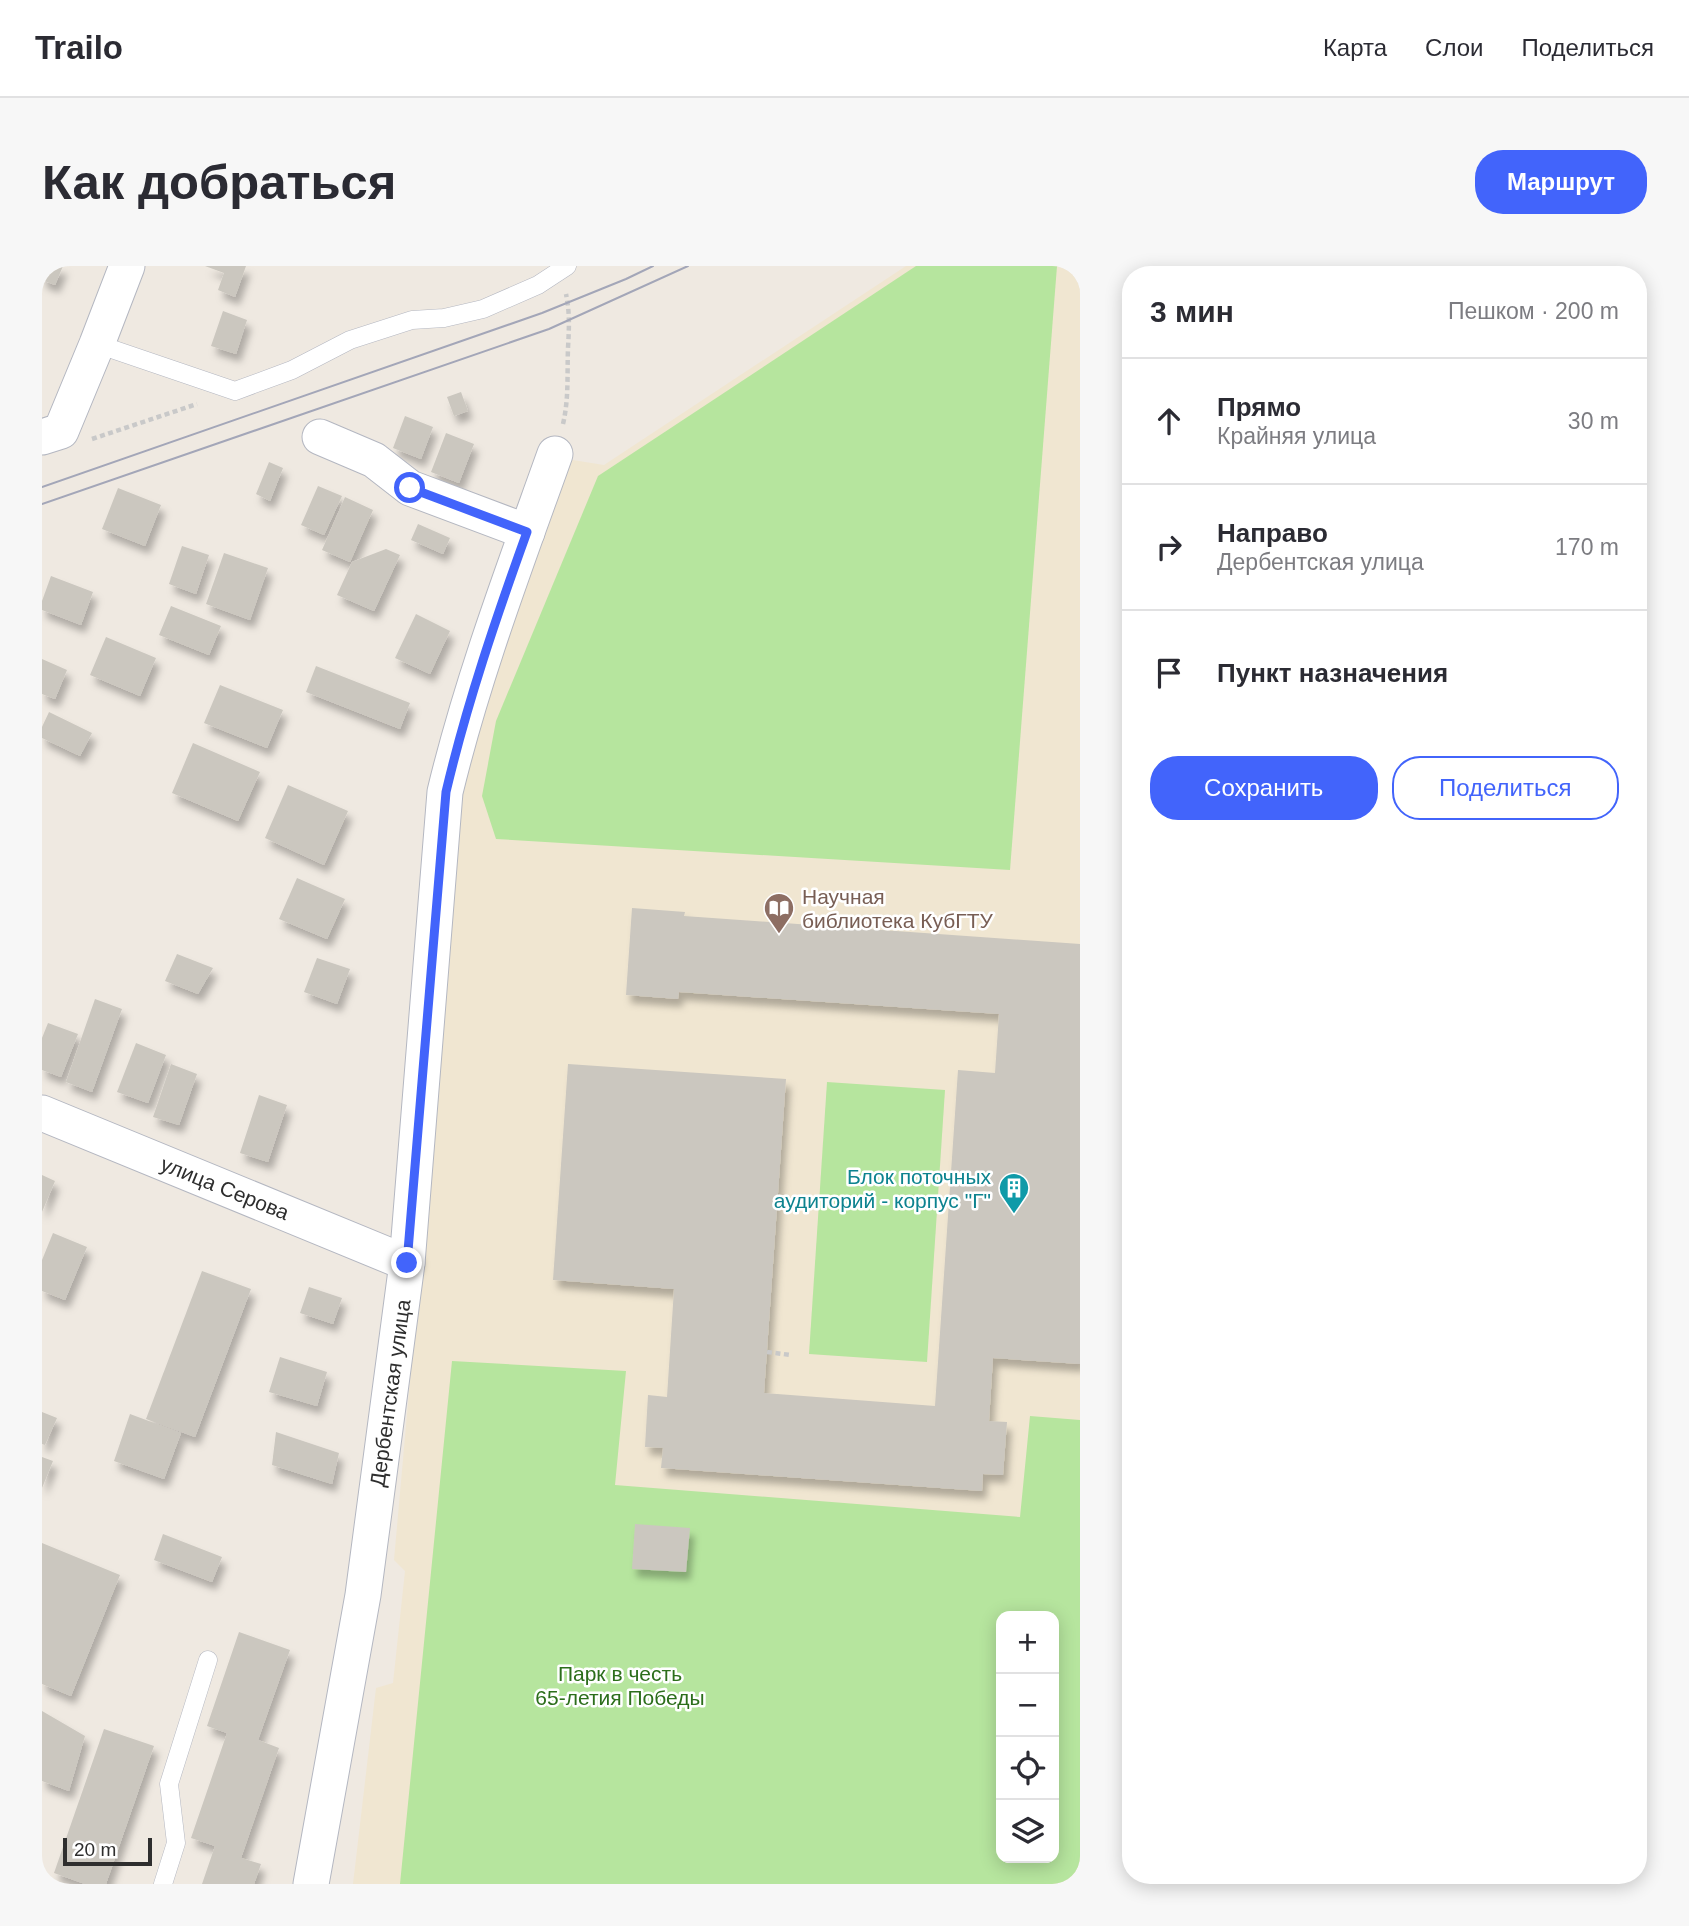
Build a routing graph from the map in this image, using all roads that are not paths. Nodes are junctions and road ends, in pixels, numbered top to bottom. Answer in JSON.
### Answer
{"nodes":[{"id":1,"x":127,"y":266,"type":"edge"},
{"id":2,"x":568,"y":266,"type":"edge"},
{"id":3,"x":97,"y":344,"type":"junction"},
{"id":4,"x":61,"y":437,"type":"edge"},
{"id":5,"x":320,"y":438,"type":"dead end"},
{"id":6,"x":555,"y":454,"type":"road end"},
{"id":7,"x":527,"y":532,"type":"junction"},
{"id":8,"x":42,"y":1113,"type":"edge"},
{"id":9,"x":407,"y":1263,"type":"junction"},
{"id":10,"x":208,"y":1660,"type":"dead end"},
{"id":11,"x":163,"y":1884,"type":"edge"},
{"id":12,"x":311,"y":1884,"type":"edge"}],
"edges":[{"from":1,"to":3,"type":"street"},
{"from":2,"to":3,"type":"lane"},
{"from":3,"to":4,"type":"street"},
{"from":5,"to":7,"type":"street"},
{"from":6,"to":7,"type":"street","name":"Дербентская улица"},
{"from":7,"to":9,"type":"street","name":"Дербентская улица"},
{"from":8,"to":9,"type":"street","name":"улица Серова"},
{"from":9,"to":12,"type":"street","name":"Дербентская улица"},
{"from":10,"to":11,"type":"lane"}]}
